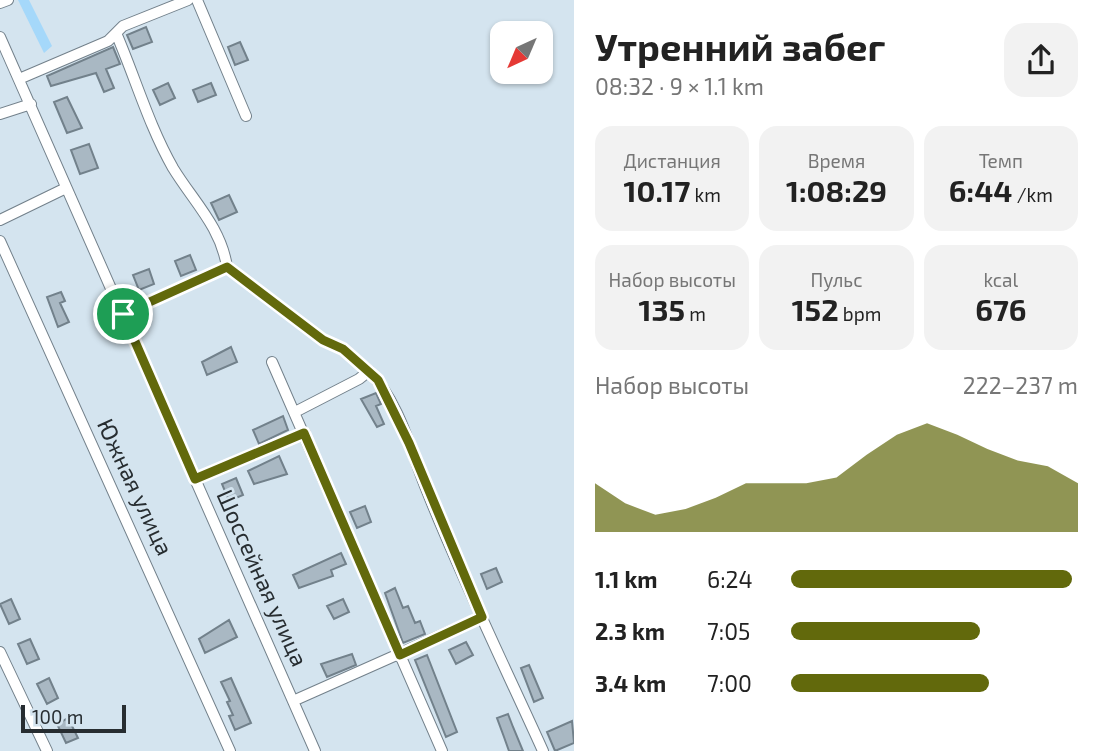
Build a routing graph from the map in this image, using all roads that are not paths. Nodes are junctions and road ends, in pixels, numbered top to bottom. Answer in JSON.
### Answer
{"nodes":[{"id":1,"x":8,"y":0,"type":"edge"},
{"id":2,"x":188,"y":0,"type":"edge"},
{"id":3,"x":197,"y":0,"type":"edge"},
{"id":4,"x":0,"y":3,"type":"edge"},
{"id":5,"x":116,"y":33,"type":"junction"},
{"id":6,"x":0,"y":37,"type":"edge"},
{"id":7,"x":19,"y":79,"type":"junction"},
{"id":8,"x":31,"y":104,"type":"junction"},
{"id":9,"x":0,"y":114,"type":"edge"},
{"id":10,"x":246,"y":116,"type":"dead end"},
{"id":11,"x":66,"y":188,"type":"junction"},
{"id":12,"x":0,"y":220,"type":"edge"},
{"id":13,"x":0,"y":241,"type":"edge"},
{"id":14,"x":227,"y":267,"type":"junction"},
{"id":15,"x":123,"y":314,"type":"junction"},
{"id":16,"x":272,"y":362,"type":"dead end"},
{"id":17,"x":369,"y":371,"type":"junction"},
{"id":18,"x":295,"y":412,"type":"junction"},
{"id":19,"x":304,"y":433,"type":"junction"},
{"id":20,"x":195,"y":479,"type":"junction"},
{"id":21,"x":482,"y":617,"type":"junction"},
{"id":22,"x":0,"y":652,"type":"edge"},
{"id":23,"x":400,"y":655,"type":"junction"},
{"id":24,"x":293,"y":701,"type":"junction"},
{"id":25,"x":47,"y":751,"type":"edge"},
{"id":26,"x":230,"y":751,"type":"edge"},
{"id":27,"x":315,"y":751,"type":"edge"},
{"id":28,"x":442,"y":751,"type":"edge"},
{"id":29,"x":543,"y":751,"type":"edge"}],
"edges":[{"from":1,"to":4,"type":"street"},
{"from":2,"to":5,"type":"street"},
{"from":3,"to":10,"type":"street"},
{"from":5,"to":7,"type":"street"},
{"from":5,"to":14,"type":"street"},
{"from":6,"to":7,"type":"street","name":"Шоссейная улица"},
{"from":7,"to":8,"type":"street","name":"Шоссейная улица"},
{"from":8,"to":9,"type":"street"},
{"from":8,"to":11,"type":"street","name":"Шоссейная улица"},
{"from":11,"to":12,"type":"street"},
{"from":11,"to":15,"type":"street","name":"Шоссейная улица"},
{"from":13,"to":26,"type":"street","name":"Южная улица"},
{"from":14,"to":15,"type":"street"},
{"from":14,"to":17,"type":"street"},
{"from":15,"to":20,"type":"street","name":"Шоссейная улица"},
{"from":16,"to":18,"type":"street"},
{"from":17,"to":18,"type":"street"},
{"from":17,"to":21,"type":"street"},
{"from":18,"to":19,"type":"street"},
{"from":19,"to":20,"type":"street"},
{"from":19,"to":23,"type":"street"},
{"from":20,"to":24,"type":"street","name":"Шоссейная улица"},
{"from":21,"to":23,"type":"street"},
{"from":21,"to":29,"type":"street"},
{"from":22,"to":25,"type":"street"},
{"from":23,"to":24,"type":"street"},
{"from":23,"to":28,"type":"street"},
{"from":24,"to":27,"type":"street","name":"Шоссейная улица"}]}
